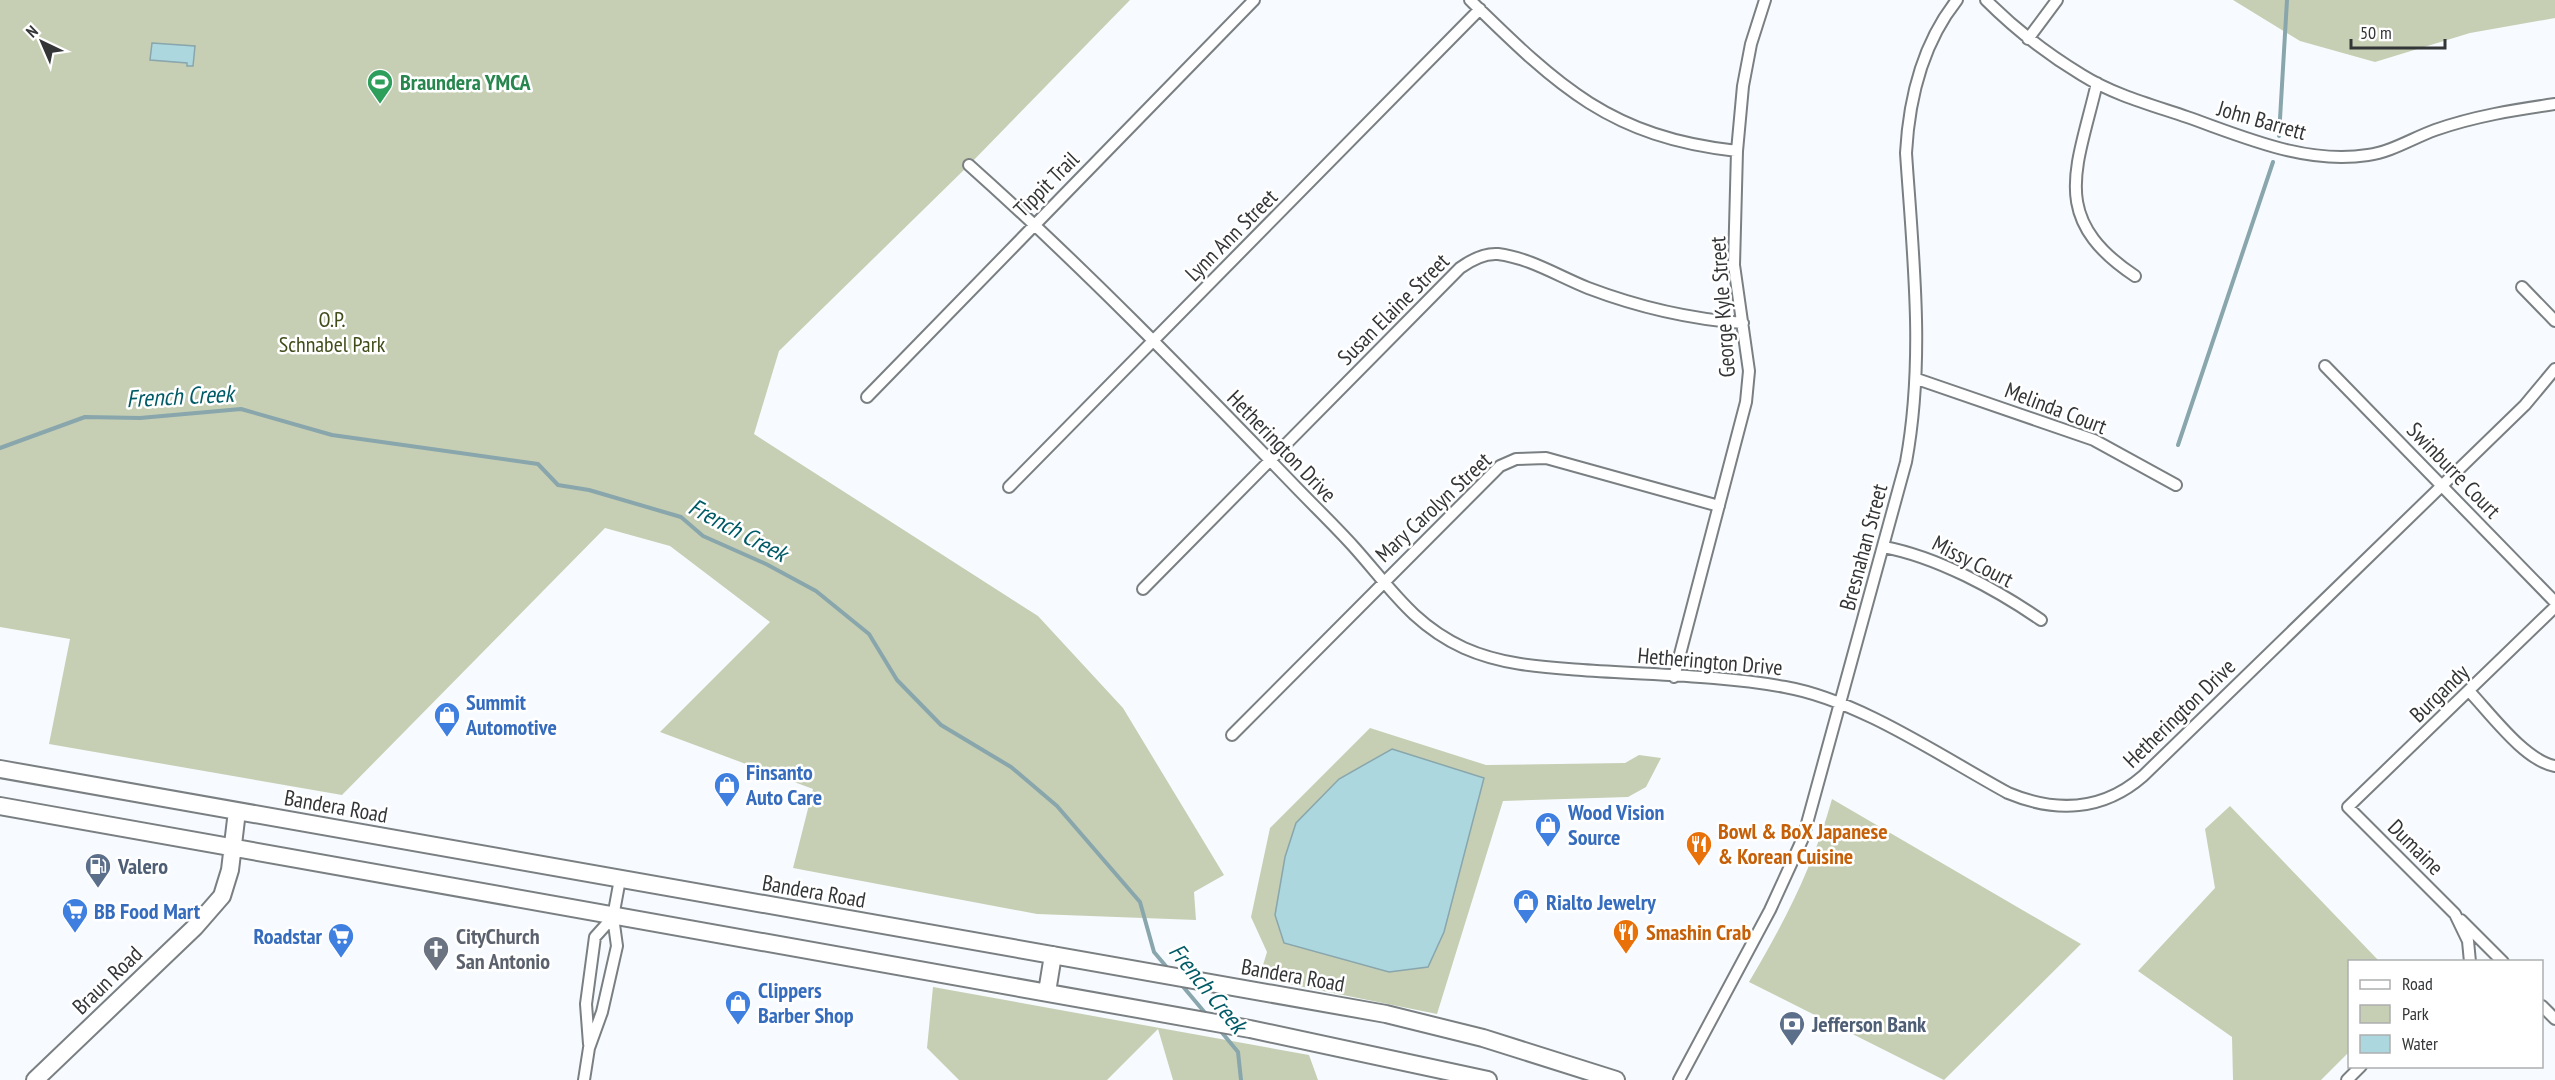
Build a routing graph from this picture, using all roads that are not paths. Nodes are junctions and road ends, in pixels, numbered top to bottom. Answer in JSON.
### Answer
{"nodes":[{"id":1,"x":1254,"y":0,"type":"edge"},
{"id":2,"x":1470,"y":0,"type":"edge"},
{"id":3,"x":1765,"y":0,"type":"edge"},
{"id":4,"x":1957,"y":0,"type":"edge"},
{"id":5,"x":1986,"y":0,"type":"edge"},
{"id":6,"x":2057,"y":0,"type":"edge"},
{"id":7,"x":1480,"y":9,"type":"junction"},
{"id":8,"x":2028,"y":39,"type":"junction"},
{"id":9,"x":2097,"y":83,"type":"junction"},
{"id":10,"x":2555,"y":104,"type":"edge"},
{"id":11,"x":1737,"y":151,"type":"junction"},
{"id":12,"x":969,"y":165,"type":"dead end"},
{"id":13,"x":1035,"y":224,"type":"junction"},
{"id":14,"x":2134,"y":276,"type":"dead end"},
{"id":15,"x":2522,"y":287,"type":"dead end"},
{"id":16,"x":2555,"y":321,"type":"edge"},
{"id":17,"x":1743,"y":323,"type":"junction"},
{"id":18,"x":1152,"y":343,"type":"junction"},
{"id":19,"x":2325,"y":366,"type":"dead end"},
{"id":20,"x":2555,"y":369,"type":"edge"},
{"id":21,"x":1917,"y":379,"type":"junction"},
{"id":22,"x":867,"y":397,"type":"dead end"},
{"id":23,"x":1270,"y":460,"type":"junction"},
{"id":24,"x":2176,"y":485,"type":"dead end"},
{"id":25,"x":2442,"y":486,"type":"junction"},
{"id":26,"x":1009,"y":487,"type":"dead end"},
{"id":27,"x":1719,"y":506,"type":"junction"},
{"id":28,"x":1884,"y":547,"type":"junction"},
{"id":29,"x":1382,"y":583,"type":"junction"},
{"id":30,"x":1143,"y":590,"type":"dead end"},
{"id":31,"x":2555,"y":602,"type":"edge"},
{"id":32,"x":2555,"y":607,"type":"edge"},
{"id":33,"x":2041,"y":620,"type":"dead end"},
{"id":34,"x":1674,"y":677,"type":"junction"},
{"id":35,"x":2469,"y":691,"type":"junction"},
{"id":36,"x":1841,"y":702,"type":"junction"},
{"id":37,"x":1232,"y":735,"type":"dead end"},
{"id":38,"x":2555,"y":766,"type":"edge"},
{"id":39,"x":0,"y":769,"type":"edge"},
{"id":40,"x":0,"y":806,"type":"edge"},
{"id":41,"x":2348,"y":807,"type":"joint"},
{"id":42,"x":237,"y":811,"type":"junction"},
{"id":43,"x":233,"y":848,"type":"junction"},
{"id":44,"x":620,"y":879,"type":"junction"},
{"id":45,"x":2455,"y":914,"type":"junction"},
{"id":46,"x":613,"y":917,"type":"junction"},
{"id":47,"x":1053,"y":955,"type":"junction"},
{"id":48,"x":2470,"y":960,"type":"edge"},
{"id":49,"x":2501,"y":960,"type":"edge"},
{"id":50,"x":1047,"y":992,"type":"junction"},
{"id":51,"x":2543,"y":1008,"type":"edge"},
{"id":52,"x":2555,"y":1019,"type":"edge"},
{"id":53,"x":590,"y":1048,"type":"junction"},
{"id":54,"x":2359,"y":1068,"type":"edge"},
{"id":55,"x":35,"y":1080,"type":"edge"},
{"id":56,"x":584,"y":1080,"type":"edge"},
{"id":57,"x":1488,"y":1080,"type":"edge"},
{"id":58,"x":1616,"y":1080,"type":"edge"},
{"id":59,"x":1680,"y":1080,"type":"edge"},
{"id":60,"x":2348,"y":1080,"type":"edge"}],
"edges":[{"from":1,"to":13,"type":"street","name":"Tippit Trail"},
{"from":2,"to":7,"type":"street"},
{"from":3,"to":11,"type":"street","name":"George Kyle Street"},
{"from":4,"to":21,"type":"street","name":"Bresnahan Street"},
{"from":5,"to":8,"type":"street","name":"John Barrett"},
{"from":6,"to":8,"type":"street"},
{"from":7,"to":11,"type":"street"},
{"from":7,"to":18,"type":"street","name":"Lynn Ann Street"},
{"from":8,"to":9,"type":"street","name":"John Barrett"},
{"from":9,"to":10,"type":"street","name":"John Barrett"},
{"from":9,"to":14,"type":"street"},
{"from":11,"to":17,"type":"street","name":"George Kyle Street"},
{"from":12,"to":13,"type":"street","name":"Hetherington Drive"},
{"from":13,"to":18,"type":"street","name":"Hetherington Drive"},
{"from":13,"to":22,"type":"street","name":"Tippit Trail"},
{"from":15,"to":16,"type":"street"},
{"from":17,"to":23,"type":"street","name":"Susan Elaine Street"},
{"from":17,"to":27,"type":"street","name":"George Kyle Street"},
{"from":18,"to":23,"type":"street","name":"Hetherington Drive"},
{"from":18,"to":26,"type":"street","name":"Lynn Ann Street"},
{"from":19,"to":25,"type":"street","name":"Swinburre Court"},
{"from":20,"to":25,"type":"street","name":"Hetherington Drive"},
{"from":21,"to":24,"type":"street","name":"Melinda Court"},
{"from":21,"to":28,"type":"street","name":"Bresnahan Street"},
{"from":23,"to":29,"type":"street","name":"Hetherington Drive"},
{"from":23,"to":30,"type":"street","name":"Susan Elaine Street"},
{"from":25,"to":31,"type":"street","name":"Swinburre Court"},
{"from":25,"to":36,"type":"street","name":"Hetherington Drive"},
{"from":27,"to":29,"type":"street","name":"Mary Carolyn Street"},
{"from":27,"to":34,"type":"street","name":"George Kyle Street"},
{"from":28,"to":33,"type":"street","name":"Missy Court"},
{"from":28,"to":36,"type":"street","name":"Bresnahan Street"},
{"from":29,"to":34,"type":"street","name":"Hetherington Drive"},
{"from":29,"to":37,"type":"street","name":"Mary Carolyn Street"},
{"from":32,"to":35,"type":"street","name":"Burgandy"},
{"from":34,"to":36,"type":"street","name":"Hetherington Drive"},
{"from":35,"to":38,"type":"street"},
{"from":35,"to":41,"type":"street","name":"Burgandy"},
{"from":36,"to":59,"type":"street","name":"Bresnahan Street"},
{"from":39,"to":42,"type":"main road","name":"Bandera Road"},
{"from":40,"to":43,"type":"main road"},
{"from":41,"to":45,"type":"street","name":"Dumaine"},
{"from":42,"to":43,"type":"main road","name":"Braun Road"},
{"from":42,"to":44,"type":"main road","name":"Bandera Road"},
{"from":43,"to":46,"type":"main road"},
{"from":43,"to":55,"type":"main road","name":"Braun Road"},
{"from":44,"to":46,"type":"street"},
{"from":44,"to":47,"type":"main road","name":"Bandera Road"},
{"from":45,"to":48,"type":"street","name":"Dumaine"},
{"from":45,"to":49,"type":"street","name":"Dumaine"},
{"from":46,"to":50,"type":"main road"},
{"from":46,"to":53,"type":"street"},
{"from":46,"to":53,"type":"street"},
{"from":47,"to":50,"type":"main road"},
{"from":47,"to":58,"type":"main road","name":"Bandera Road"},
{"from":50,"to":57,"type":"main road"},
{"from":51,"to":52,"type":"street"},
{"from":53,"to":56,"type":"street"},
{"from":54,"to":60,"type":"street"}]}
